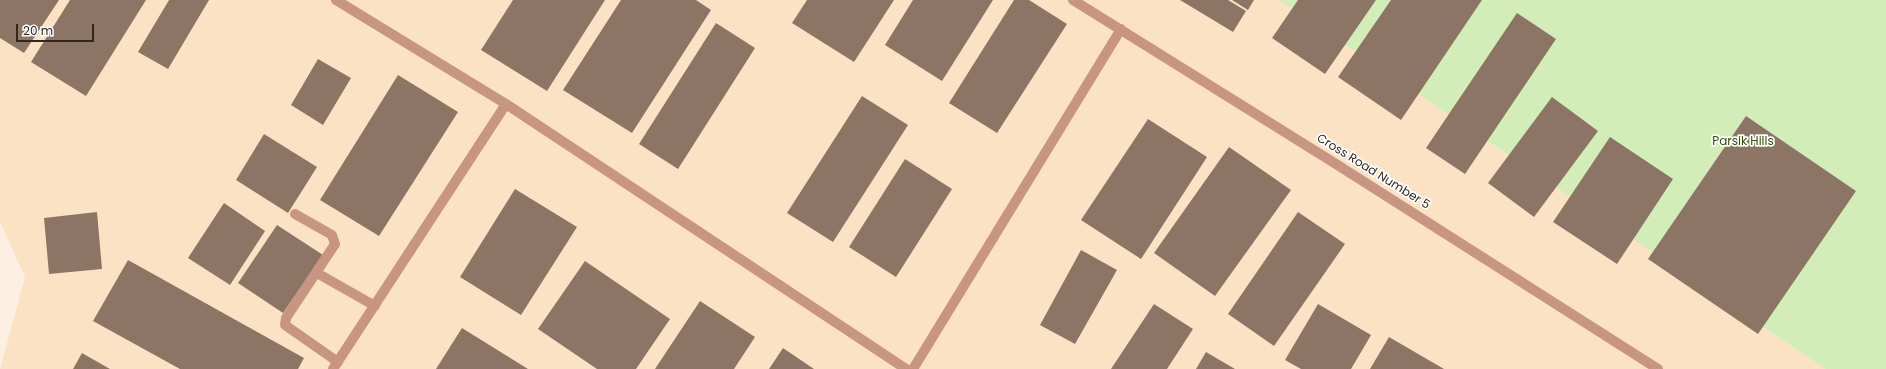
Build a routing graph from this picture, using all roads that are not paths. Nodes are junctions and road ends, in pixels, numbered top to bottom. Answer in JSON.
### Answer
{"nodes":[{"id":1,"x":336,"y":0,"type":"edge"},
{"id":2,"x":1073,"y":0,"type":"edge"},
{"id":3,"x":1121,"y":30,"type":"junction"},
{"id":4,"x":506,"y":104,"type":"junction"},
{"id":5,"x":296,"y":214,"type":"dead end"},
{"id":6,"x":317,"y":273,"type":"junction"},
{"id":7,"x":375,"y":306,"type":"junction"},
{"id":8,"x":336,"y":366,"type":"edge"},
{"id":9,"x":906,"y":369,"type":"edge"},
{"id":10,"x":913,"y":369,"type":"edge"},
{"id":11,"x":1658,"y":369,"type":"edge"}],
"edges":[{"from":1,"to":4,"type":"street"},
{"from":2,"to":3,"type":"street","name":"Cross Road Number 5"},
{"from":3,"to":10,"type":"street"},
{"from":3,"to":11,"type":"street","name":"Cross Road Number 5"},
{"from":4,"to":7,"type":"street"},
{"from":4,"to":9,"type":"street"},
{"from":5,"to":6,"type":"street"},
{"from":6,"to":7,"type":"street"},
{"from":6,"to":8,"type":"street"},
{"from":7,"to":8,"type":"street"}]}
